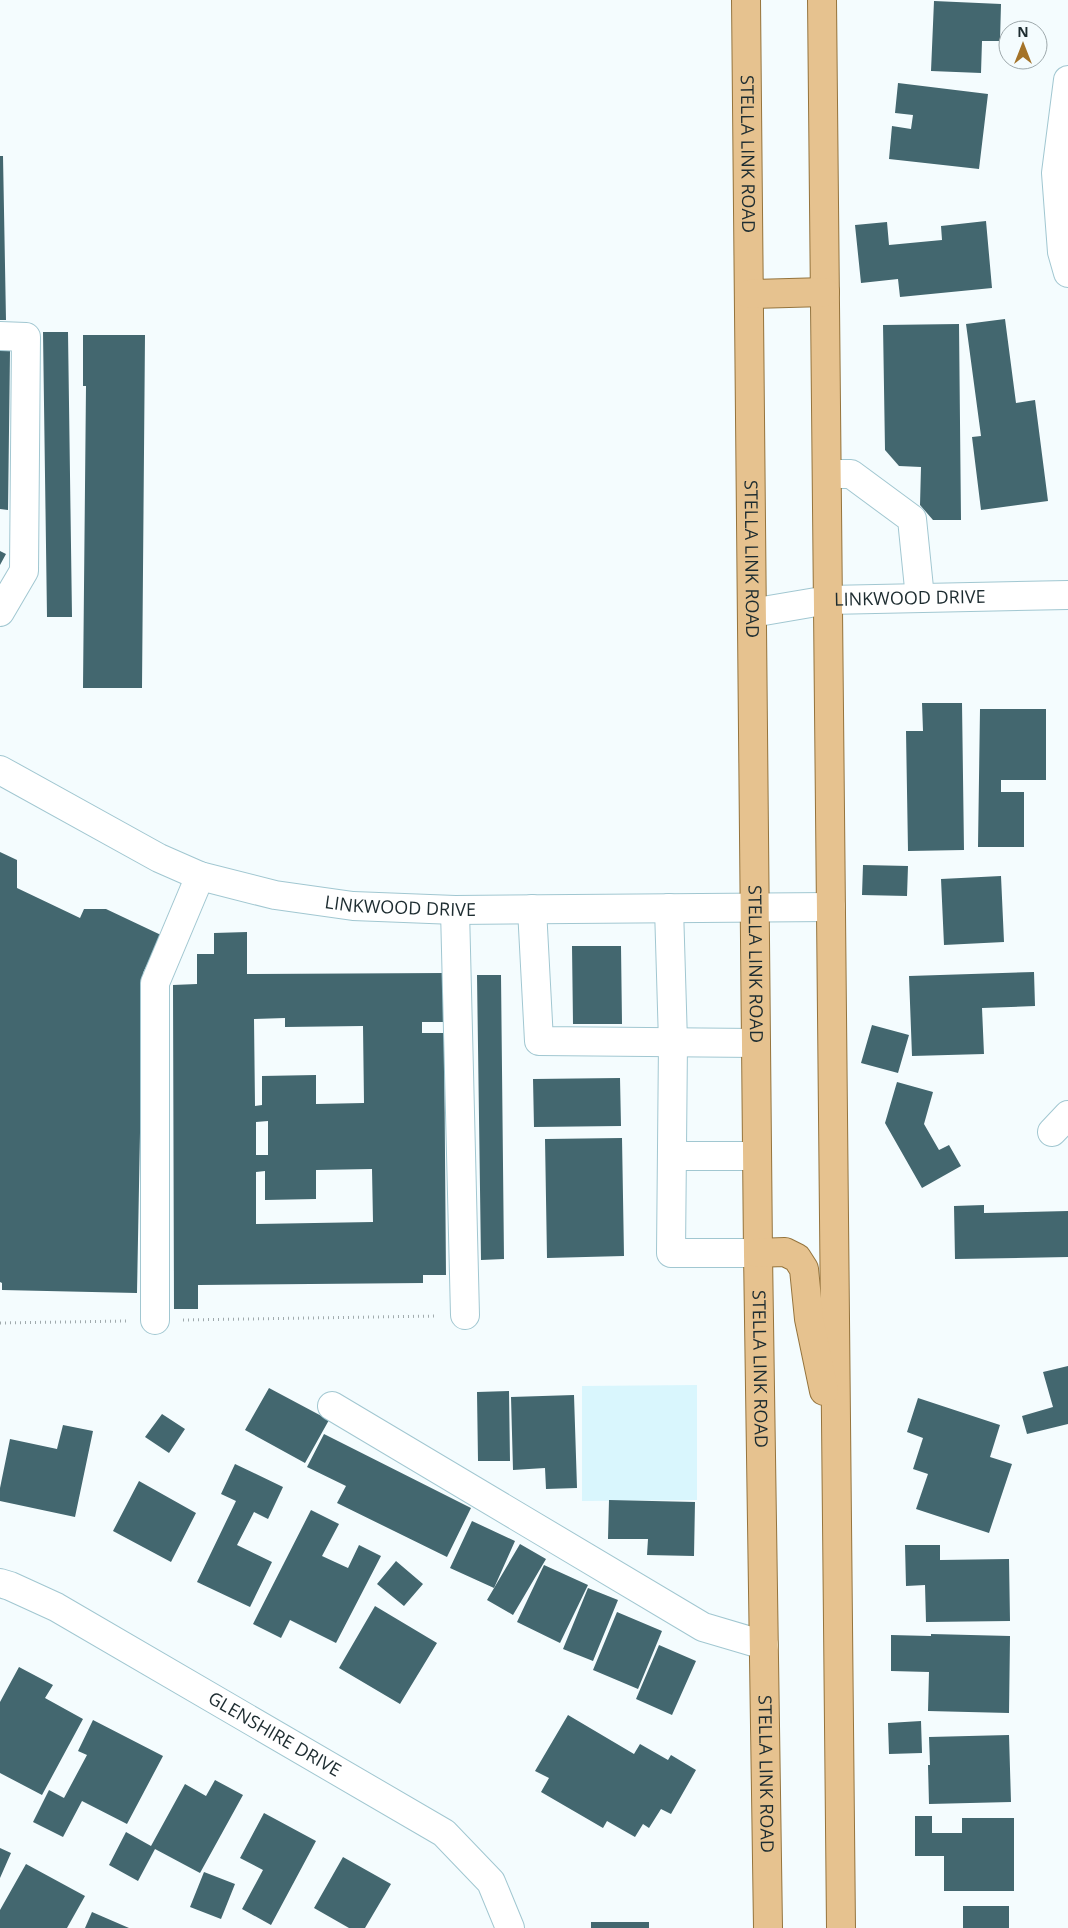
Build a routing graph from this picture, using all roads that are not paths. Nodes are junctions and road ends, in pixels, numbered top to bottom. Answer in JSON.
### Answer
{"nodes":[{"id":1,"x":746,"y":0,"type":"edge"},
{"id":2,"x":822,"y":0,"type":"edge"},
{"id":3,"x":1068,"y":80,"type":"edge"},
{"id":4,"x":1068,"y":84,"type":"edge"},
{"id":5,"x":1068,"y":273,"type":"edge"},
{"id":6,"x":825,"y":292,"type":"junction"},
{"id":7,"x":749,"y":294,"type":"junction"},
{"id":8,"x":0,"y":336,"type":"edge"},
{"id":9,"x":827,"y":474,"type":"junction"},
{"id":10,"x":1068,"y":595,"type":"edge"},
{"id":11,"x":920,"y":598,"type":"junction"},
{"id":12,"x":828,"y":600,"type":"junction"},
{"id":13,"x":0,"y":612,"type":"edge"},
{"id":14,"x":752,"y":613,"type":"junction"},
{"id":15,"x":0,"y":770,"type":"edge"},
{"id":16,"x":200,"y":876,"type":"junction"},
{"id":17,"x":755,"y":907,"type":"junction"},
{"id":18,"x":831,"y":907,"type":"junction"},
{"id":19,"x":670,"y":908,"type":"junction"},
{"id":20,"x":532,"y":909,"type":"junction"},
{"id":21,"x":455,"y":910,"type":"junction"},
{"id":22,"x":672,"y":1042,"type":"junction"},
{"id":23,"x":756,"y":1042,"type":"junction"},
{"id":24,"x":672,"y":1156,"type":"junction"},
{"id":25,"x":757,"y":1156,"type":"junction"},
{"id":26,"x":758,"y":1253,"type":"junction"},
{"id":27,"x":465,"y":1315,"type":"road end"},
{"id":28,"x":155,"y":1320,"type":"road end"},
{"id":29,"x":332,"y":1406,"type":"dead end"},
{"id":30,"x":836,"y":1446,"type":"junction"},
{"id":31,"x":0,"y":1583,"type":"edge"},
{"id":32,"x":764,"y":1645,"type":"junction"},
{"id":33,"x":510,"y":1928,"type":"edge"},
{"id":34,"x":768,"y":1928,"type":"edge"},
{"id":35,"x":841,"y":1928,"type":"edge"}],
"edges":[{"from":1,"to":7,"type":"main road","name":"STELLA LINK ROAD"},
{"from":2,"to":6,"type":"main road"},
{"from":3,"to":4,"type":"street"},
{"from":4,"to":5,"type":"street"},
{"from":6,"to":7,"type":"main road"},
{"from":6,"to":9,"type":"main road"},
{"from":7,"to":14,"type":"main road","name":"STELLA LINK ROAD"},
{"from":8,"to":13,"type":"street"},
{"from":9,"to":11,"type":"street"},
{"from":9,"to":12,"type":"main road"},
{"from":10,"to":11,"type":"street","name":"LINKWOOD DRIVE"},
{"from":11,"to":12,"type":"street","name":"LINKWOOD DRIVE"},
{"from":12,"to":14,"type":"street","name":"LINKWOOD DRIVE"},
{"from":12,"to":18,"type":"main road"},
{"from":14,"to":17,"type":"main road","name":"STELLA LINK ROAD"},
{"from":15,"to":16,"type":"street","name":"LINKWOOD DRIVE"},
{"from":16,"to":21,"type":"street","name":"LINKWOOD DRIVE"},
{"from":16,"to":28,"type":"street"},
{"from":17,"to":18,"type":"street","name":"LINKWOOD DRIVE"},
{"from":17,"to":19,"type":"street","name":"LINKWOOD DRIVE"},
{"from":17,"to":23,"type":"main road","name":"STELLA LINK ROAD"},
{"from":18,"to":30,"type":"main road"},
{"from":19,"to":20,"type":"street","name":"LINKWOOD DRIVE"},
{"from":19,"to":22,"type":"street"},
{"from":20,"to":21,"type":"street","name":"LINKWOOD DRIVE"},
{"from":20,"to":22,"type":"street"},
{"from":21,"to":27,"type":"street"},
{"from":22,"to":23,"type":"street"},
{"from":22,"to":24,"type":"street"},
{"from":23,"to":25,"type":"main road","name":"STELLA LINK ROAD"},
{"from":24,"to":25,"type":"street"},
{"from":24,"to":26,"type":"street"},
{"from":25,"to":26,"type":"main road","name":"STELLA LINK ROAD"},
{"from":26,"to":30,"type":"main road"},
{"from":26,"to":32,"type":"main road","name":"STELLA LINK ROAD"},
{"from":29,"to":32,"type":"street"},
{"from":30,"to":35,"type":"main road"},
{"from":31,"to":33,"type":"street","name":"GLENSHIRE DRIVE"},
{"from":32,"to":34,"type":"main road","name":"STELLA LINK ROAD"}]}
